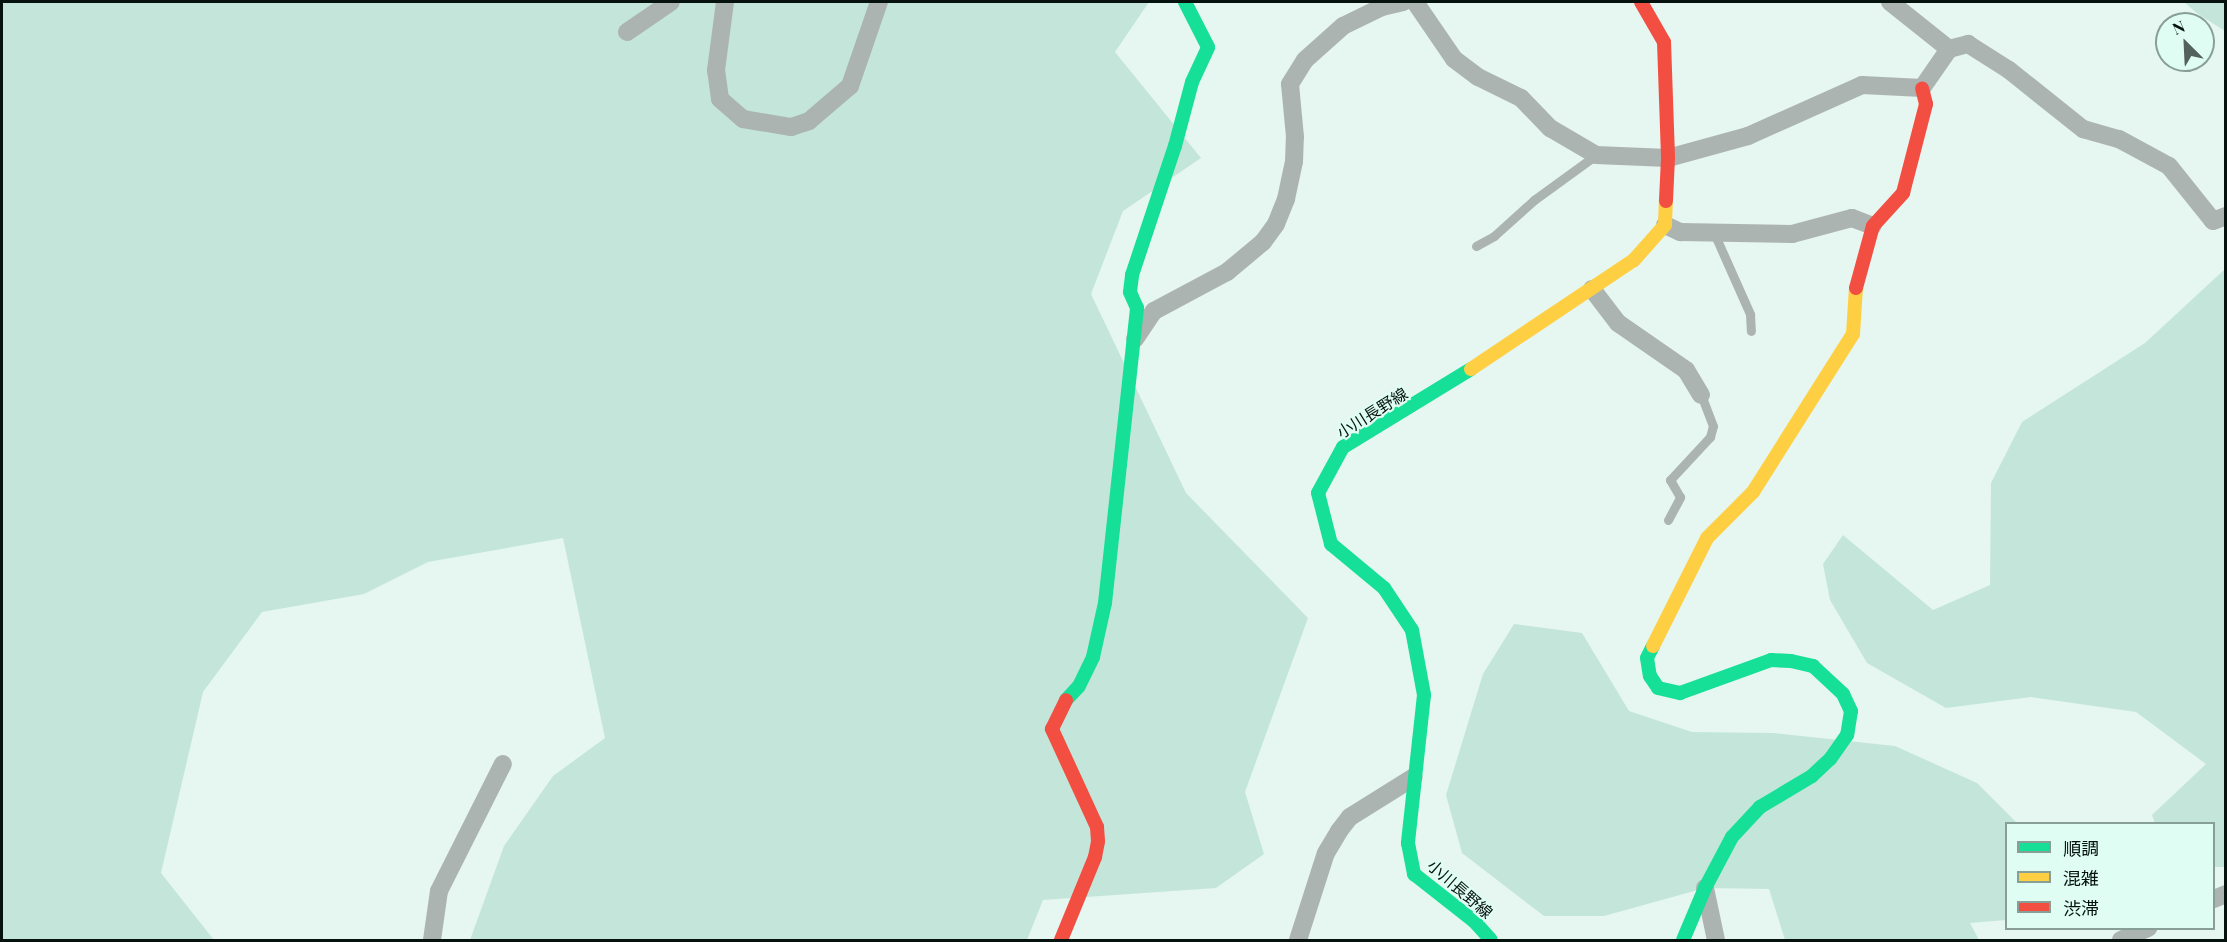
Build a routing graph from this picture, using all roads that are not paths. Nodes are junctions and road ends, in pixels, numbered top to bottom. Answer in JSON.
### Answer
{"nodes":[{"id":1,"x":671,"y":2,"type":"edge"},
{"id":2,"x":725,"y":2,"type":"edge"},
{"id":3,"x":879,"y":2,"type":"edge"},
{"id":4,"x":1185,"y":2,"type":"edge"},
{"id":5,"x":1403,"y":2,"type":"edge"},
{"id":6,"x":1415,"y":2,"type":"edge"},
{"id":7,"x":1641,"y":2,"type":"edge"},
{"id":8,"x":1890,"y":2,"type":"edge"},
{"id":9,"x":627,"y":32,"type":"dead end"},
{"id":10,"x":1949,"y":49,"type":"junction"},
{"id":11,"x":1922,"y":88,"type":"junction"},
{"id":12,"x":1596,"y":155,"type":"junction"},
{"id":13,"x":1668,"y":158,"type":"junction"},
{"id":14,"x":2226,"y":216,"type":"edge"},
{"id":15,"x":1665,"y":225,"type":"junction"},
{"id":16,"x":1873,"y":226,"type":"junction"},
{"id":17,"x":1714,"y":232,"type":"junction"},
{"id":18,"x":1476,"y":246,"type":"dead end"},
{"id":19,"x":1592,"y":289,"type":"junction"},
{"id":20,"x":1751,"y":331,"type":"dead end"},
{"id":21,"x":1135,"y":339,"type":"junction"},
{"id":22,"x":1701,"y":395,"type":"joint"},
{"id":23,"x":1668,"y":520,"type":"dead end"},
{"id":24,"x":502,"y":764,"type":"dead end"},
{"id":25,"x":1414,"y":777,"type":"junction"},
{"id":26,"x":1705,"y":888,"type":"junction"},
{"id":27,"x":2144,"y":930,"type":"edge"},
{"id":28,"x":432,"y":940,"type":"edge"},
{"id":29,"x":1062,"y":940,"type":"edge"},
{"id":30,"x":1298,"y":940,"type":"edge"},
{"id":31,"x":1491,"y":940,"type":"edge"},
{"id":32,"x":1683,"y":940,"type":"edge"},
{"id":33,"x":1716,"y":940,"type":"edge"},
{"id":34,"x":2121,"y":940,"type":"edge"}],
"edges":[{"from":1,"to":9,"type":"street"},
{"from":2,"to":3,"type":"street"},
{"from":4,"to":21,"type":"street"},
{"from":5,"to":21,"type":"street"},
{"from":6,"to":12,"type":"street"},
{"from":7,"to":13,"type":"street"},
{"from":8,"to":10,"type":"street"},
{"from":10,"to":11,"type":"street"},
{"from":10,"to":14,"type":"street"},
{"from":11,"to":13,"type":"street"},
{"from":11,"to":16,"type":"street"},
{"from":12,"to":13,"type":"street"},
{"from":12,"to":18,"type":"lane"},
{"from":13,"to":15,"type":"street"},
{"from":15,"to":17,"type":"street"},
{"from":15,"to":19,"type":"street","name":"小川長野線"},
{"from":16,"to":17,"type":"street"},
{"from":16,"to":26,"type":"street"},
{"from":17,"to":20,"type":"lane"},
{"from":19,"to":22,"type":"street"},
{"from":19,"to":25,"type":"street","name":"小川長野線"},
{"from":21,"to":29,"type":"street"},
{"from":22,"to":23,"type":"lane"},
{"from":24,"to":28,"type":"street"},
{"from":25,"to":30,"type":"street"},
{"from":25,"to":31,"type":"street","name":"小川長野線"},
{"from":26,"to":32,"type":"street"},
{"from":26,"to":33,"type":"street"},
{"from":27,"to":34,"type":"street"}]}
